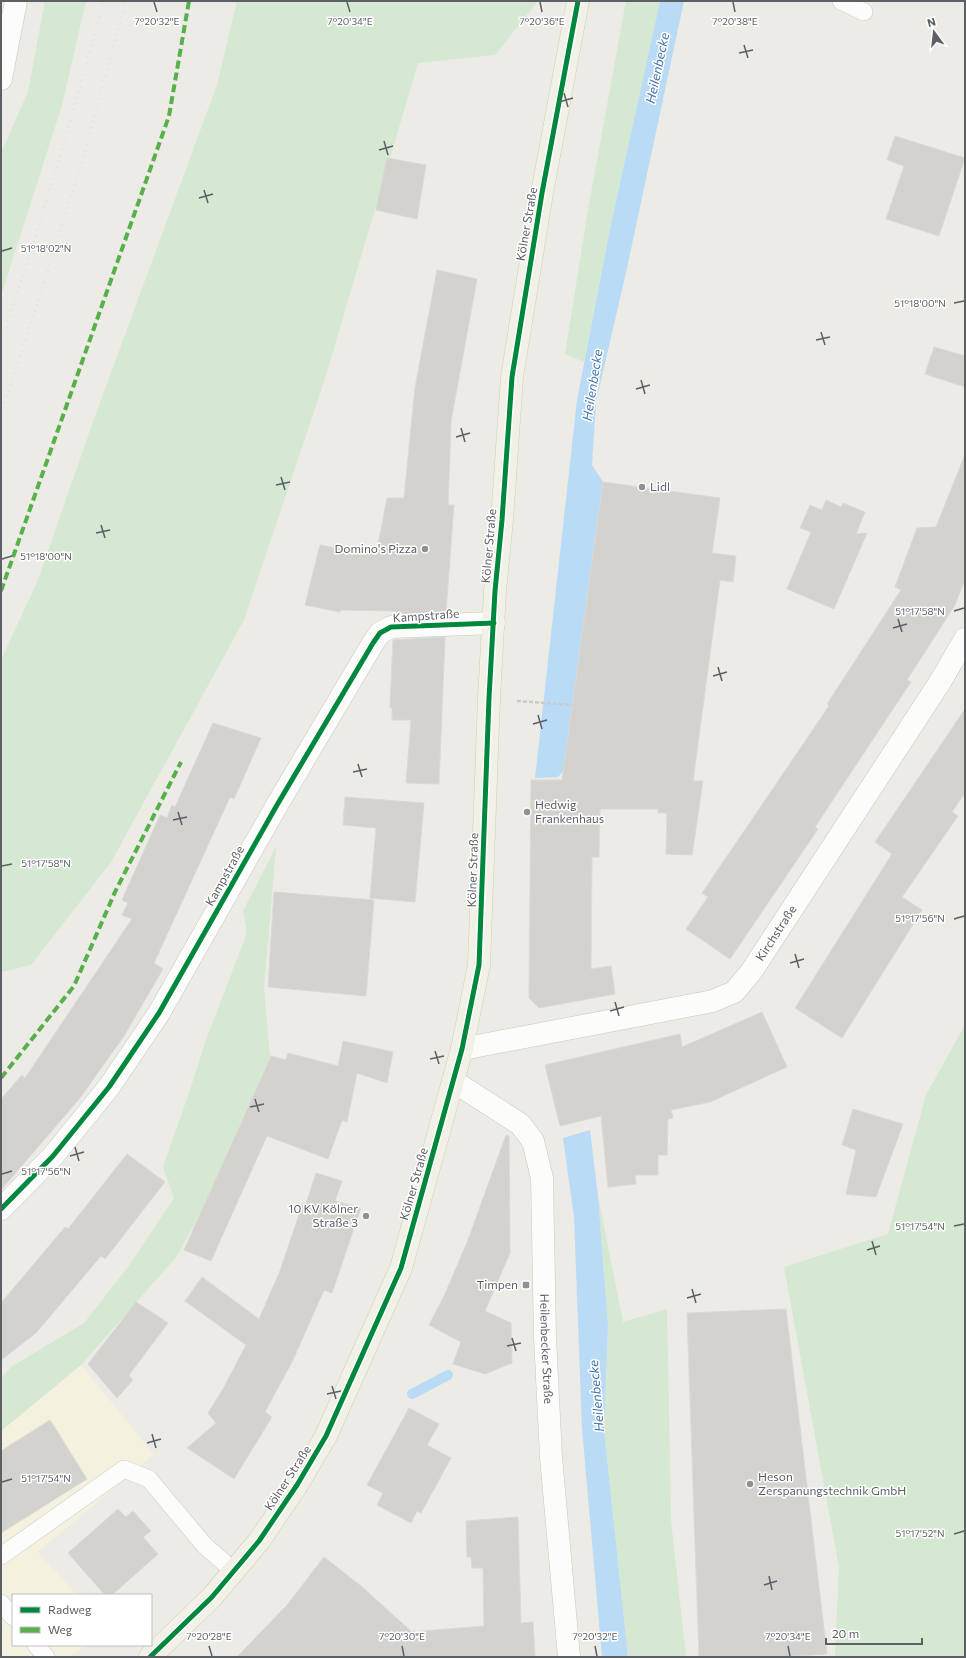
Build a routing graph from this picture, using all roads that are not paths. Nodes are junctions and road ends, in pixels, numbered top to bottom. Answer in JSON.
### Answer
{"nodes":[{"id":1,"x":16,"y":1,"type":"edge"},
{"id":2,"x":578,"y":1,"type":"edge"},
{"id":3,"x":842,"y":1,"type":"edge"},
{"id":4,"x":864,"y":12,"type":"dead end"},
{"id":5,"x":1,"y":79,"type":"edge"},
{"id":6,"x":494,"y":623,"type":"junction"},
{"id":7,"x":965,"y":639,"type":"edge"},
{"id":8,"x":462,"y":1049,"type":"junction"},
{"id":9,"x":453,"y":1081,"type":"junction"},
{"id":10,"x":1,"y":1209,"type":"edge"},
{"id":11,"x":1,"y":1556,"type":"edge"},
{"id":12,"x":234,"y":1571,"type":"junction"},
{"id":13,"x":1,"y":1603,"type":"edge"},
{"id":14,"x":12,"y":1616,"type":"edge"},
{"id":15,"x":37,"y":1646,"type":"edge"},
{"id":16,"x":46,"y":1657,"type":"edge"},
{"id":17,"x":150,"y":1657,"type":"edge"},
{"id":18,"x":569,"y":1657,"type":"edge"}],
"edges":[{"from":1,"to":5,"type":"street"},
{"from":2,"to":6,"type":"main road","name":"Kölner Straße"},
{"from":3,"to":4,"type":"lane"},
{"from":6,"to":8,"type":"main road","name":"Kölner Straße"},
{"from":6,"to":10,"type":"street","name":"Kampstraße"},
{"from":7,"to":8,"type":"street","name":"Kirchstraße"},
{"from":8,"to":9,"type":"main road","name":"Kölner Straße"},
{"from":9,"to":12,"type":"main road","name":"Kölner Straße"},
{"from":9,"to":18,"type":"street","name":"Heilenbecker Straße"},
{"from":11,"to":12,"type":"lane"},
{"from":12,"to":17,"type":"main road","name":"Kölner Straße"},
{"from":13,"to":14,"type":"lane"},
{"from":15,"to":16,"type":"lane"}]}
